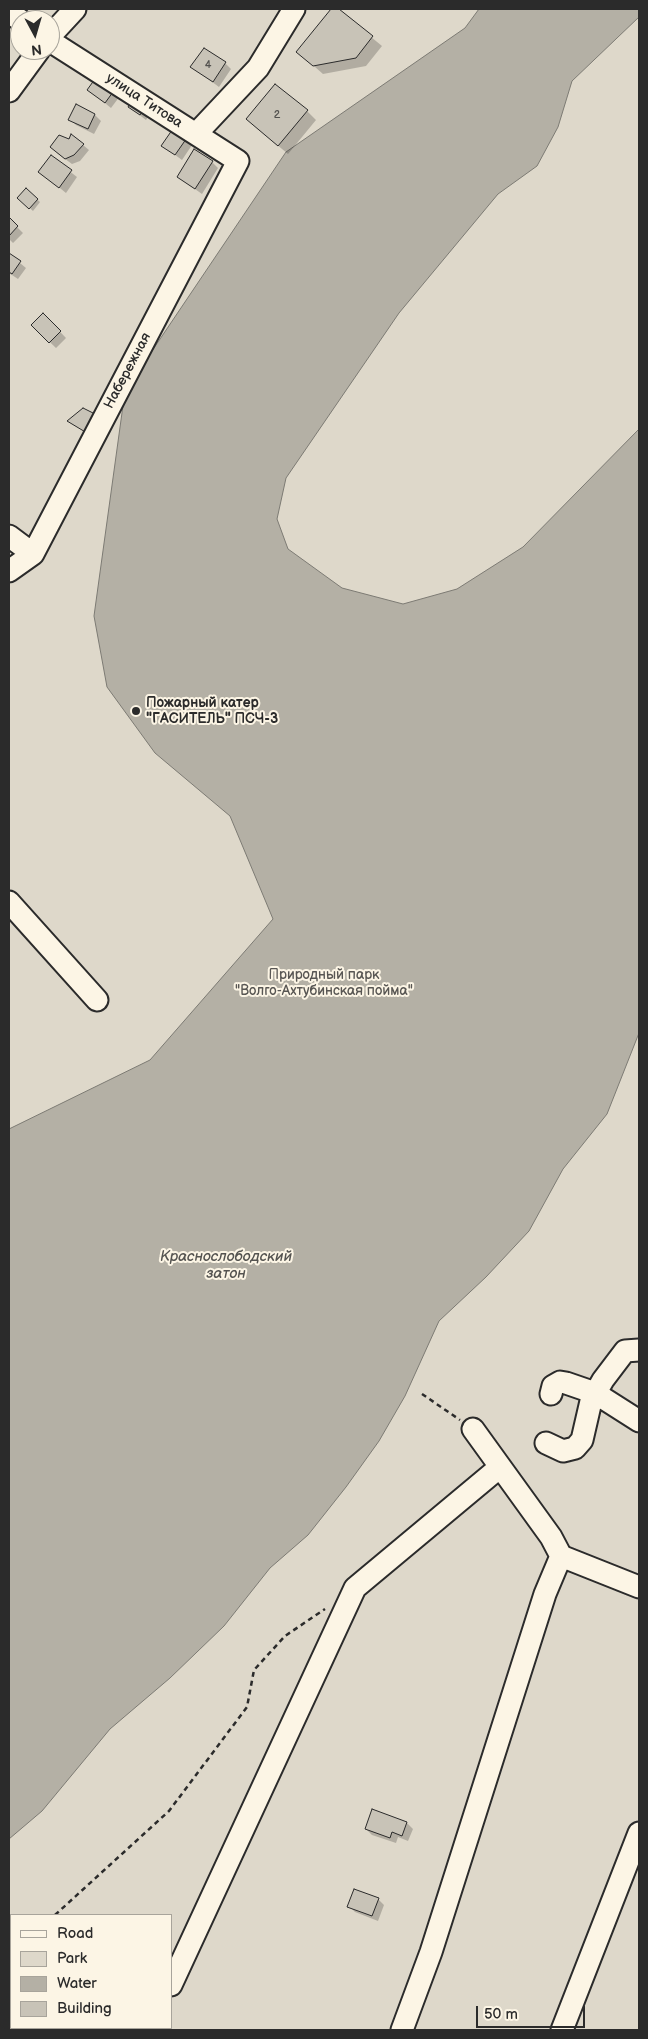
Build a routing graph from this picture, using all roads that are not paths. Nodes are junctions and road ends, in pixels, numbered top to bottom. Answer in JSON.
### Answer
{"nodes":[{"id":1,"x":75,"y":9,"type":"edge"},
{"id":2,"x":294,"y":9,"type":"edge"},
{"id":3,"x":60,"y":25,"type":"edge"},
{"id":4,"x":60,"y":47,"type":"edge"},
{"id":5,"x":32,"y":60,"type":"edge"},
{"id":6,"x":9,"y":91,"type":"edge"},
{"id":7,"x":196,"y":134,"type":"junction"},
{"id":8,"x":238,"y":161,"type":"joint"},
{"id":9,"x":9,"y":536,"type":"edge"},
{"id":10,"x":33,"y":554,"type":"junction"},
{"id":11,"x":9,"y":571,"type":"edge"},
{"id":12,"x":9,"y":902,"type":"edge"},
{"id":13,"x":96,"y":1000,"type":"dead end"},
{"id":14,"x":639,"y":1350,"type":"edge"},
{"id":15,"x":595,"y":1393,"type":"junction"},
{"id":16,"x":551,"y":1394,"type":"dead end"},
{"id":17,"x":639,"y":1421,"type":"edge"},
{"id":18,"x":474,"y":1429,"type":"road end"},
{"id":19,"x":546,"y":1443,"type":"dead end"},
{"id":20,"x":500,"y":1467,"type":"junction"},
{"id":21,"x":561,"y":1556,"type":"junction"},
{"id":22,"x":639,"y":1587,"type":"edge"},
{"id":23,"x":639,"y":1833,"type":"edge"},
{"id":24,"x":172,"y":1983,"type":"edge"},
{"id":25,"x":402,"y":2030,"type":"edge"},
{"id":26,"x":562,"y":2030,"type":"edge"}],
"edges":[{"from":1,"to":3,"type":"street"},
{"from":2,"to":7,"type":"street"},
{"from":4,"to":7,"type":"street","name":"улица Титова"},
{"from":5,"to":6,"type":"street"},
{"from":7,"to":8,"type":"street","name":"улица Титова"},
{"from":8,"to":10,"type":"street","name":"Набережная"},
{"from":9,"to":10,"type":"street"},
{"from":10,"to":11,"type":"street","name":"Набережная"},
{"from":12,"to":13,"type":"street"},
{"from":14,"to":15,"type":"street"},
{"from":15,"to":16,"type":"street"},
{"from":15,"to":17,"type":"street"},
{"from":15,"to":19,"type":"street"},
{"from":18,"to":20,"type":"street"},
{"from":20,"to":21,"type":"street"},
{"from":20,"to":24,"type":"street"},
{"from":21,"to":22,"type":"street"},
{"from":21,"to":25,"type":"street"},
{"from":23,"to":26,"type":"street"}]}
